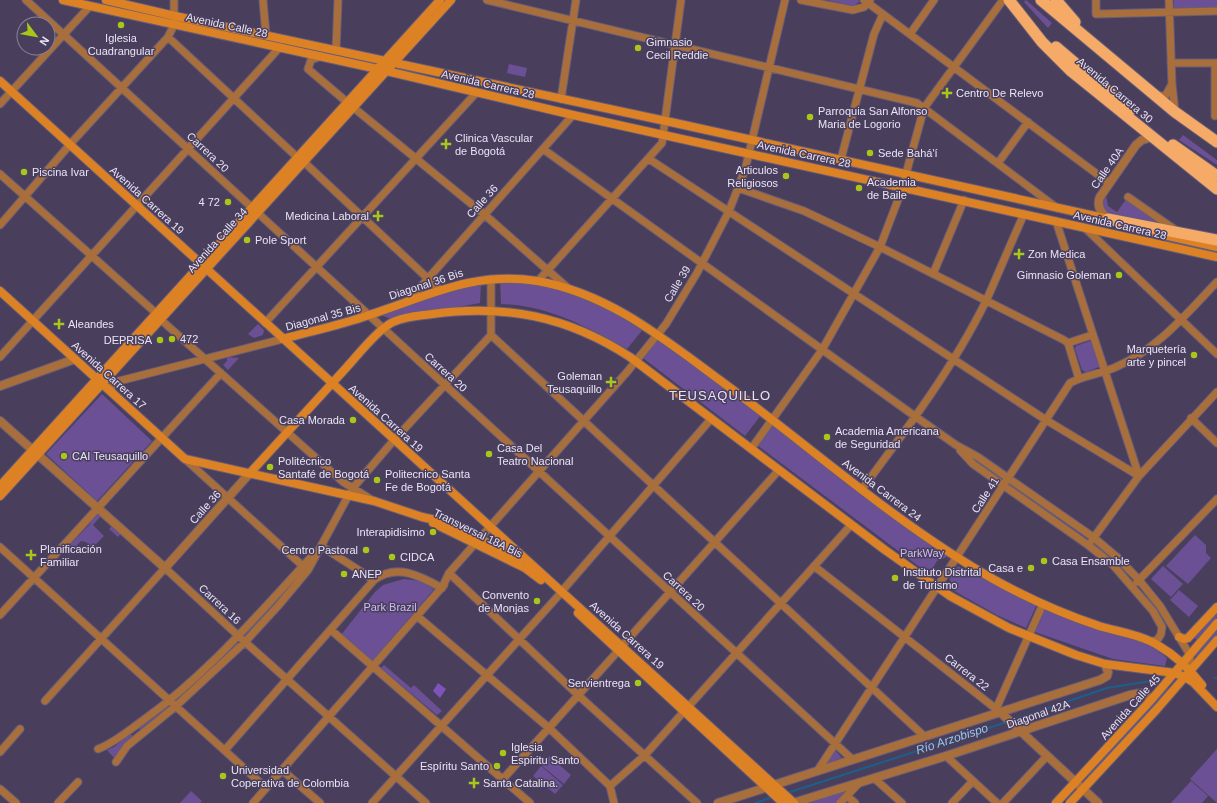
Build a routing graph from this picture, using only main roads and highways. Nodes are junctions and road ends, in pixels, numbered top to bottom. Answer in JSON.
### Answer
{"nodes":[{"id":1,"x":63,"y":0,"type":"edge"},
{"id":2,"x":106,"y":0,"type":"edge"},
{"id":3,"x":451,"y":0,"type":"edge"},
{"id":4,"x":1009,"y":0,"type":"edge"},
{"id":5,"x":1041,"y":0,"type":"edge"},
{"id":6,"x":1056,"y":0,"type":"edge"},
{"id":7,"x":72,"y":1,"type":"edge"},
{"id":8,"x":435,"y":2,"type":"edge"},
{"id":9,"x":1088,"y":40,"type":"junction"},
{"id":10,"x":386,"y":61,"type":"junction"},
{"id":11,"x":394,"y":63,"type":"junction"},
{"id":12,"x":382,"y":70,"type":"junction"},
{"id":13,"x":0,"y":81,"type":"edge"},
{"id":14,"x":1176,"y":112,"type":"junction"},
{"id":15,"x":1217,"y":142,"type":"edge"},
{"id":16,"x":1217,"y":151,"type":"edge"},
{"id":17,"x":1215,"y":183,"type":"edge"},
{"id":18,"x":1108,"y":219,"type":"junction"},
{"id":19,"x":1217,"y":240,"type":"edge"},
{"id":20,"x":1217,"y":247,"type":"edge"},
{"id":21,"x":1217,"y":257,"type":"edge"},
{"id":22,"x":204,"y":267,"type":"junction"},
{"id":23,"x":491,"y":279,"type":"joint"},
{"id":24,"x":0,"y":291,"type":"edge"},
{"id":25,"x":491,"y":310,"type":"joint"},
{"id":26,"x":369,"y":316,"type":"joint"},
{"id":27,"x":158,"y":317,"type":"junction"},
{"id":28,"x":283,"y":339,"type":"junction"},
{"id":29,"x":100,"y":381,"type":"junction"},
{"id":30,"x":332,"y":384,"type":"junction"},
{"id":31,"x":35,"y":453,"type":"junction"},
{"id":32,"x":185,"y":459,"type":"joint"},
{"id":33,"x":250,"y":473,"type":"junction"},
{"id":34,"x":0,"y":486,"type":"edge"},
{"id":35,"x":0,"y":496,"type":"edge"},
{"id":36,"x":528,"y":566,"type":"junction"},
{"id":37,"x":1217,"y":607,"type":"edge"},
{"id":38,"x":1216,"y":625,"type":"edge"},
{"id":39,"x":1179,"y":637,"type":"road end"},
{"id":40,"x":1217,"y":640,"type":"edge"},
{"id":41,"x":1182,"y":664,"type":"junction"},
{"id":42,"x":1175,"y":673,"type":"junction"},
{"id":43,"x":1187,"y":674,"type":"junction"},
{"id":44,"x":1217,"y":706,"type":"edge"},
{"id":45,"x":773,"y":788,"type":"junction"},
{"id":46,"x":793,"y":802,"type":"edge"},
{"id":47,"x":783,"y":803,"type":"edge"},
{"id":48,"x":1056,"y":803,"type":"edge"},
{"id":49,"x":1070,"y":803,"type":"edge"}],
"edges":[{"from":1,"to":7,"type":"main road","name":"Avenida Calle 28"},
{"from":2,"to":10,"type":"main road","name":"Avenida Calle 28"},
{"from":3,"to":11,"type":"main road","name":"Avenida Calle 34"},
{"from":4,"to":17,"type":"highway","name":"Avenida Carrera 30"},
{"from":4,"to":17,"type":"highway","name":"Avenida Carrera 30"},
{"from":5,"to":9,"type":"highway","name":"Avenida Carrera 30"},
{"from":6,"to":9,"type":"highway"},
{"from":7,"to":12,"type":"main road","name":"Avenida Calle 28"},
{"from":8,"to":10,"type":"main road","name":"Avenida Calle 34"},
{"from":9,"to":14,"type":"highway","name":"Avenida Carrera 30"},
{"from":10,"to":11,"type":"main road","name":"Avenida Calle 28"},
{"from":10,"to":12,"type":"main road","name":"Avenida Calle 34"},
{"from":11,"to":12,"type":"main road","name":"Avenida Calle 34"},
{"from":11,"to":18,"type":"main road","name":"Avenida Carrera 28"},
{"from":12,"to":21,"type":"main road","name":"Avenida Carrera 28"},
{"from":12,"to":22,"type":"main road","name":"Avenida Calle 34"},
{"from":13,"to":22,"type":"main road","name":"Avenida Carrera 19"},
{"from":14,"to":15,"type":"highway","name":"Avenida Carrera 30"},
{"from":14,"to":16,"type":"highway","name":"Avenida Carrera 30"},
{"from":18,"to":19,"type":"highway"},
{"from":18,"to":20,"type":"main road","name":"Avenida Carrera 28"},
{"from":22,"to":27,"type":"main road","name":"Avenida Calle 34"},
{"from":22,"to":28,"type":"main road","name":"Avenida Carrera 19"},
{"from":23,"to":26,"type":"main road","name":"Diagonal 36 Bis"},
{"from":23,"to":41,"type":"main road","name":"Avenida Carrera 24"},
{"from":24,"to":29,"type":"main road","name":"Avenida Carrera 17"},
{"from":25,"to":30,"type":"main road","name":"Calle 36"},
{"from":25,"to":42,"type":"main road","name":"Avenida Carrera 24"},
{"from":26,"to":28,"type":"main road","name":"Diagonal 35 Bis"},
{"from":27,"to":29,"type":"main road","name":"Avenida Calle 34"},
{"from":27,"to":29,"type":"main road","name":"Avenida Calle 34"},
{"from":28,"to":30,"type":"main road","name":"Avenida Carrera 19"},
{"from":29,"to":31,"type":"main road","name":"Avenida Calle 34"},
{"from":29,"to":32,"type":"main road","name":"Avenida Carrera 17"},
{"from":30,"to":33,"type":"main road","name":"Calle 36"},
{"from":30,"to":36,"type":"main road","name":"Avenida Carrera 19"},
{"from":31,"to":34,"type":"main road","name":"Avenida Calle 34"},
{"from":31,"to":35,"type":"main road","name":"Avenida Calle 34"},
{"from":32,"to":33,"type":"main road","name":"Transversal 18A Bis"},
{"from":33,"to":36,"type":"main road","name":"Transversal 18A Bis"},
{"from":36,"to":45,"type":"main road","name":"Avenida Carrera 19"},
{"from":37,"to":39,"type":"main road"},
{"from":38,"to":41,"type":"main road","name":"Avenida Calle 45"},
{"from":40,"to":43,"type":"main road","name":"Avenida Calle 45"},
{"from":41,"to":42,"type":"main road","name":"Avenida Calle 45"},
{"from":41,"to":43,"type":"main road","name":"Avenida Carrera 24"},
{"from":42,"to":43,"type":"main road","name":"Avenida Carrera 24"},
{"from":42,"to":48,"type":"main road","name":"Avenida Calle 45"},
{"from":43,"to":44,"type":"main road","name":"Avenida Carrera 24"},
{"from":43,"to":49,"type":"main road","name":"Avenida Calle 45"},
{"from":45,"to":46,"type":"main road","name":"Avenida Carrera 19"},
{"from":45,"to":47,"type":"main road","name":"Avenida Carrera 19"}]}
